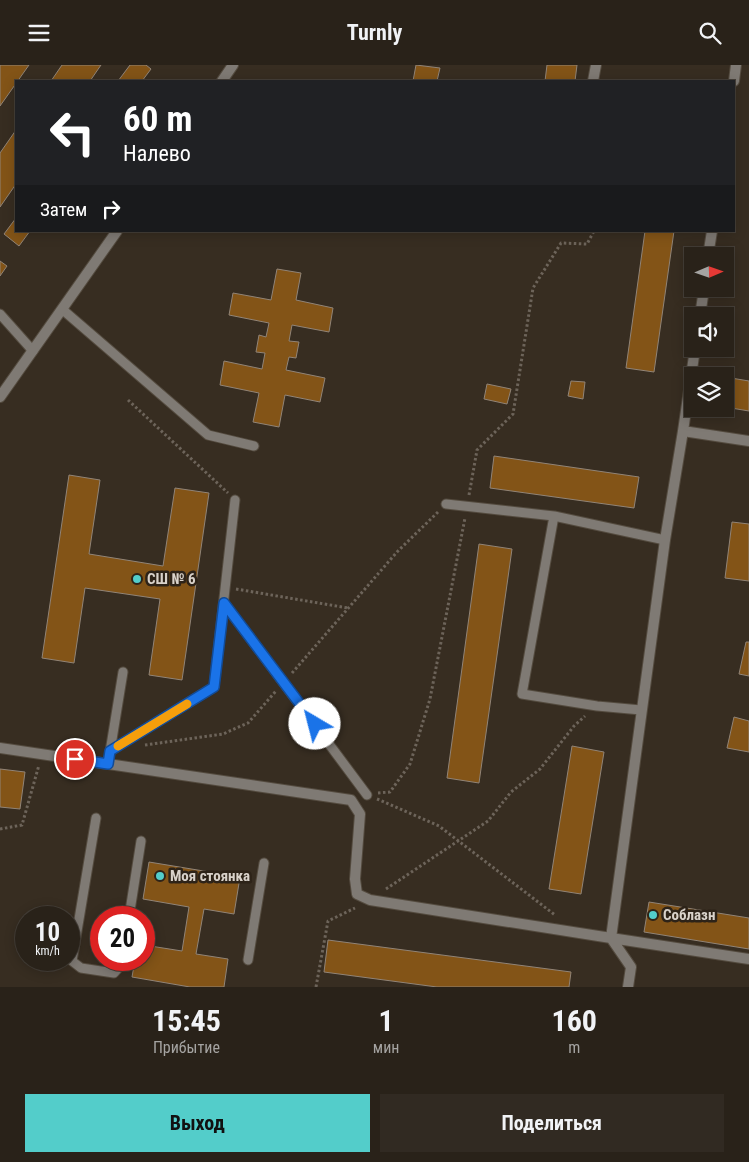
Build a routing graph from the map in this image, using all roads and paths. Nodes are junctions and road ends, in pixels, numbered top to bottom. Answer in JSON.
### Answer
{"nodes":[{"id":1,"x":233,"y":65,"type":"edge"},
{"id":2,"x":596,"y":65,"type":"edge"},
{"id":3,"x":736,"y":65,"type":"edge"},
{"id":4,"x":223,"y":80,"type":"edge"},
{"id":5,"x":594,"y":80,"type":"edge"},
{"id":6,"x":734,"y":80,"type":"edge"},
{"id":7,"x":116,"y":232,"type":"edge"},
{"id":8,"x":712,"y":232,"type":"edge"},
{"id":9,"x":709,"y":247,"type":"edge"},
{"id":10,"x":63,"y":310,"type":"junction"},
{"id":11,"x":0,"y":314,"type":"edge"},
{"id":12,"x":33,"y":351,"type":"junction"},
{"id":13,"x":694,"y":357,"type":"edge"},
{"id":14,"x":0,"y":397,"type":"edge"},
{"id":15,"x":128,"y":400,"type":"dead end"},
{"id":16,"x":683,"y":431,"type":"junction"},
{"id":17,"x":749,"y":441,"type":"edge"},
{"id":18,"x":254,"y":446,"type":"dead end"},
{"id":19,"x":235,"y":500,"type":"joint"},
{"id":20,"x":446,"y":504,"type":"joint"},
{"id":21,"x":554,"y":515,"type":"junction"},
{"id":22,"x":665,"y":540,"type":"junction"},
{"id":23,"x":226,"y":587,"type":"junction"},
{"id":24,"x":224,"y":603,"type":"junction"},
{"id":25,"x":348,"y":608,"type":"junction"},
{"id":26,"x":123,"y":672,"type":"dead end"},
{"id":27,"x":283,"y":682,"type":"junction"},
{"id":28,"x":597,"y":706,"type":"junction"},
{"id":29,"x":641,"y":710,"type":"junction"},
{"id":30,"x":138,"y":747,"type":"dead end"},
{"id":31,"x":0,"y":748,"type":"edge"},
{"id":32,"x":110,"y":751,"type":"junction"},
{"id":33,"x":42,"y":754,"type":"junction"},
{"id":34,"x":108,"y":764,"type":"junction"},
{"id":35,"x":367,"y":795,"type":"joint"},
{"id":36,"x":96,"y":818,"type":"dead end"},
{"id":37,"x":0,"y":829,"type":"edge"},
{"id":38,"x":458,"y":840,"type":"junction"},
{"id":39,"x":141,"y":841,"type":"dead end"},
{"id":40,"x":264,"y":863,"type":"dead end"},
{"id":41,"x":370,"y":900,"type":"junction"},
{"id":42,"x":131,"y":906,"type":"edge"},
{"id":43,"x":555,"y":916,"type":"dead end"},
{"id":44,"x":611,"y":938,"type":"junction"},
{"id":45,"x":749,"y":959,"type":"edge"},
{"id":46,"x":248,"y":960,"type":"dead end"},
{"id":47,"x":90,"y":970,"type":"edge"},
{"id":48,"x":98,"y":971,"type":"edge"},
{"id":49,"x":116,"y":971,"type":"edge"},
{"id":50,"x":316,"y":987,"type":"edge"},
{"id":51,"x":628,"y":987,"type":"edge"}],
"edges":[{"from":1,"to":4,"type":"street"},
{"from":2,"to":5,"type":"street"},
{"from":3,"to":6,"type":"street"},
{"from":7,"to":10,"type":"street"},
{"from":8,"to":9,"type":"street"},
{"from":10,"to":12,"type":"street"},
{"from":10,"to":18,"type":"lane"},
{"from":11,"to":12,"type":"lane"},
{"from":12,"to":14,"type":"street"},
{"from":13,"to":16,"type":"street"},
{"from":15,"to":19,"type":"path"},
{"from":16,"to":17,"type":"street"},
{"from":16,"to":22,"type":"street"},
{"from":19,"to":23,"type":"lane"},
{"from":20,"to":21,"type":"lane"},
{"from":20,"to":25,"type":"path"},
{"from":21,"to":22,"type":"lane"},
{"from":21,"to":28,"type":"lane"},
{"from":22,"to":29,"type":"street"},
{"from":23,"to":24,"type":"lane"},
{"from":23,"to":25,"type":"path"},
{"from":24,"to":27,"type":"lane"},
{"from":24,"to":32,"type":"lane"},
{"from":25,"to":27,"type":"path"},
{"from":26,"to":32,"type":"lane"},
{"from":27,"to":30,"type":"path"},
{"from":27,"to":35,"type":"lane"},
{"from":28,"to":29,"type":"lane"},
{"from":28,"to":38,"type":"path"},
{"from":29,"to":44,"type":"street"},
{"from":31,"to":33,"type":"street"},
{"from":32,"to":34,"type":"lane"},
{"from":33,"to":34,"type":"street"},
{"from":33,"to":37,"type":"path"},
{"from":34,"to":41,"type":"street"},
{"from":35,"to":38,"type":"path"},
{"from":36,"to":47,"type":"lane"},
{"from":38,"to":41,"type":"path"},
{"from":38,"to":43,"type":"path"},
{"from":39,"to":42,"type":"lane"},
{"from":40,"to":46,"type":"lane"},
{"from":41,"to":44,"type":"street"},
{"from":41,"to":50,"type":"path"},
{"from":44,"to":45,"type":"street"},
{"from":44,"to":51,"type":"street"},
{"from":48,"to":49,"type":"lane"}]}
